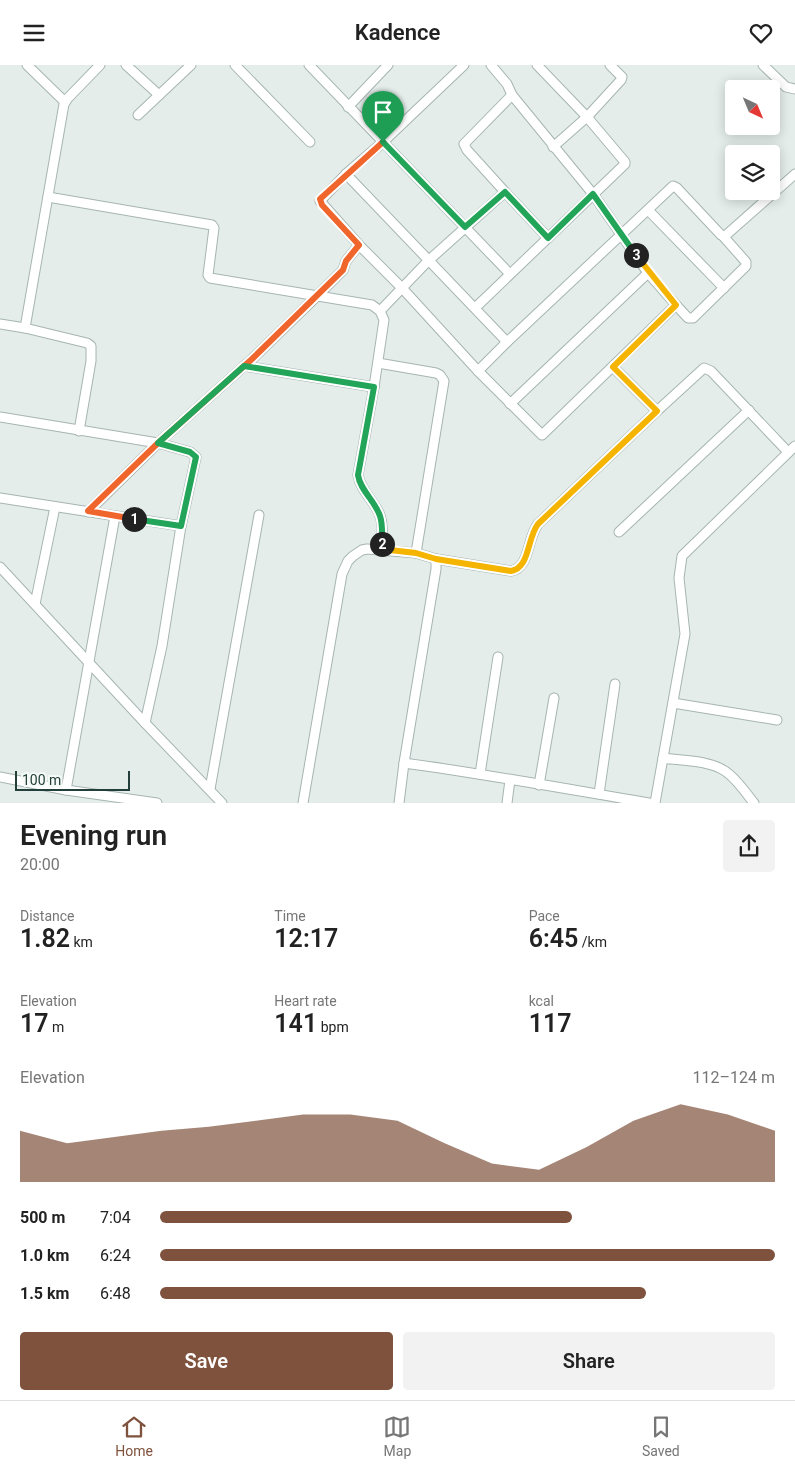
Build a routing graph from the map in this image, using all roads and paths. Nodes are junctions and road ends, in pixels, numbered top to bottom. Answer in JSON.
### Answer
{"nodes":[{"id":1,"x":26,"y":65,"type":"edge"},
{"id":2,"x":100,"y":65,"type":"edge"},
{"id":3,"x":126,"y":65,"type":"edge"},
{"id":4,"x":191,"y":65,"type":"edge"},
{"id":5,"x":235,"y":65,"type":"edge"},
{"id":6,"x":308,"y":65,"type":"edge"},
{"id":7,"x":388,"y":65,"type":"edge"},
{"id":8,"x":464,"y":65,"type":"edge"},
{"id":9,"x":491,"y":65,"type":"edge"},
{"id":10,"x":537,"y":65,"type":"edge"},
{"id":11,"x":610,"y":65,"type":"edge"},
{"id":12,"x":763,"y":65,"type":"edge"},
{"id":13,"x":795,"y":89,"type":"edge"},
{"id":14,"x":159,"y":95,"type":"junction"},
{"id":15,"x":512,"y":95,"type":"junction"},
{"id":16,"x":65,"y":102,"type":"junction"},
{"id":17,"x":348,"y":107,"type":"junction"},
{"id":18,"x":138,"y":115,"type":"dead end"},
{"id":19,"x":587,"y":117,"type":"junction"},
{"id":20,"x":310,"y":142,"type":"dead end"},
{"id":21,"x":383,"y":142,"type":"junction"},
{"id":22,"x":553,"y":147,"type":"junction"},
{"id":23,"x":795,"y":173,"type":"edge"},
{"id":24,"x":346,"y":174,"type":"junction"},
{"id":25,"x":505,"y":192,"type":"junction"},
{"id":26,"x":593,"y":194,"type":"junction"},
{"id":27,"x":48,"y":197,"type":"junction"},
{"id":28,"x":648,"y":210,"type":"junction"},
{"id":29,"x":465,"y":227,"type":"junction"},
{"id":30,"x":621,"y":235,"type":"junction"},
{"id":31,"x":724,"y":236,"type":"junction"},
{"id":32,"x":548,"y":238,"type":"junction"},
{"id":33,"x":359,"y":245,"type":"junction"},
{"id":34,"x":428,"y":261,"type":"junction"},
{"id":35,"x":648,"y":273,"type":"junction"},
{"id":36,"x":510,"y":274,"type":"junction"},
{"id":37,"x":402,"y":288,"type":"junction"},
{"id":38,"x":724,"y":288,"type":"junction"},
{"id":39,"x":317,"y":296,"type":"junction"},
{"id":40,"x":676,"y":305,"type":"junction"},
{"id":41,"x":475,"y":308,"type":"junction"},
{"id":42,"x":380,"y":311,"type":"junction"},
{"id":43,"x":0,"y":324,"type":"edge"},
{"id":44,"x":25,"y":328,"type":"junction"},
{"id":45,"x":507,"y":342,"type":"junction"},
{"id":46,"x":378,"y":363,"type":"junction"},
{"id":47,"x":244,"y":366,"type":"junction"},
{"id":48,"x":613,"y":367,"type":"junction"},
{"id":49,"x":478,"y":371,"type":"junction"},
{"id":50,"x":374,"y":387,"type":"junction"},
{"id":51,"x":510,"y":404,"type":"junction"},
{"id":52,"x":749,"y":410,"type":"junction"},
{"id":53,"x":657,"y":411,"type":"junction"},
{"id":54,"x":0,"y":417,"type":"edge"},
{"id":55,"x":79,"y":431,"type":"junction"},
{"id":56,"x":158,"y":443,"type":"junction"},
{"id":57,"x":792,"y":449,"type":"edge"},
{"id":58,"x":0,"y":498,"type":"edge"},
{"id":59,"x":55,"y":507,"type":"junction"},
{"id":60,"x":88,"y":511,"type":"junction"},
{"id":61,"x":259,"y":515,"type":"dead end"},
{"id":62,"x":115,"y":516,"type":"junction"},
{"id":63,"x":181,"y":526,"type":"junction"},
{"id":64,"x":619,"y":532,"type":"dead end"},
{"id":65,"x":381,"y":549,"type":"junction"},
{"id":66,"x":416,"y":553,"type":"junction"},
{"id":67,"x":436,"y":559,"type":"junction"},
{"id":68,"x":0,"y":567,"type":"edge"},
{"id":69,"x":35,"y":604,"type":"junction"},
{"id":70,"x":498,"y":657,"type":"dead end"},
{"id":71,"x":89,"y":663,"type":"junction"},
{"id":72,"x":615,"y":685,"type":"dead end"},
{"id":73,"x":554,"y":698,"type":"dead end"},
{"id":74,"x":673,"y":703,"type":"junction"},
{"id":75,"x":777,"y":720,"type":"dead end"},
{"id":76,"x":145,"y":723,"type":"junction"},
{"id":77,"x":663,"y":758,"type":"junction"},
{"id":78,"x":404,"y":763,"type":"junction"},
{"id":79,"x":480,"y":774,"type":"junction"},
{"id":80,"x":0,"y":777,"type":"edge"},
{"id":81,"x":510,"y":781,"type":"junction"},
{"id":82,"x":538,"y":785,"type":"junction"},
{"id":83,"x":210,"y":789,"type":"junction"},
{"id":84,"x":66,"y":790,"type":"junction"},
{"id":85,"x":599,"y":795,"type":"junction"},
{"id":86,"x":157,"y":803,"type":"edge"},
{"id":87,"x":222,"y":803,"type":"edge"},
{"id":88,"x":303,"y":803,"type":"edge"},
{"id":89,"x":399,"y":803,"type":"edge"},
{"id":90,"x":507,"y":803,"type":"edge"},
{"id":91,"x":649,"y":803,"type":"edge"},
{"id":92,"x":655,"y":803,"type":"edge"},
{"id":93,"x":754,"y":803,"type":"edge"}],
"edges":[{"from":1,"to":16,"type":"street"},
{"from":2,"to":16,"type":"street"},
{"from":3,"to":14,"type":"street"},
{"from":4,"to":14,"type":"street"},
{"from":5,"to":20,"type":"street"},
{"from":6,"to":17,"type":"street"},
{"from":7,"to":17,"type":"street"},
{"from":8,"to":21,"type":"street"},
{"from":9,"to":15,"type":"street"},
{"from":10,"to":19,"type":"street"},
{"from":11,"to":19,"type":"street"},
{"from":12,"to":13,"type":"street"},
{"from":14,"to":18,"type":"street"},
{"from":15,"to":22,"type":"street"},
{"from":15,"to":25,"type":"street"},
{"from":16,"to":27,"type":"street"},
{"from":17,"to":21,"type":"street"},
{"from":19,"to":22,"type":"street"},
{"from":19,"to":26,"type":"street"},
{"from":21,"to":24,"type":"street"},
{"from":21,"to":29,"type":"street"},
{"from":22,"to":26,"type":"street"},
{"from":23,"to":31,"type":"street"},
{"from":24,"to":33,"type":"street"},
{"from":24,"to":34,"type":"street"},
{"from":25,"to":29,"type":"street"},
{"from":25,"to":32,"type":"street"},
{"from":26,"to":30,"type":"street"},
{"from":26,"to":32,"type":"street"},
{"from":27,"to":39,"type":"street"},
{"from":27,"to":44,"type":"street"},
{"from":28,"to":30,"type":"street"},
{"from":28,"to":31,"type":"street"},
{"from":28,"to":38,"type":"street"},
{"from":29,"to":34,"type":"street"},
{"from":29,"to":36,"type":"street"},
{"from":30,"to":35,"type":"street"},
{"from":30,"to":45,"type":"street"},
{"from":31,"to":38,"type":"street"},
{"from":32,"to":36,"type":"street"},
{"from":33,"to":37,"type":"street"},
{"from":33,"to":39,"type":"street"},
{"from":34,"to":37,"type":"street"},
{"from":34,"to":41,"type":"street"},
{"from":35,"to":40,"type":"street"},
{"from":35,"to":51,"type":"street"},
{"from":36,"to":41,"type":"street"},
{"from":37,"to":42,"type":"street"},
{"from":37,"to":49,"type":"street"},
{"from":38,"to":40,"type":"street"},
{"from":39,"to":42,"type":"street"},
{"from":39,"to":47,"type":"street"},
{"from":40,"to":48,"type":"street"},
{"from":41,"to":45,"type":"street"},
{"from":42,"to":46,"type":"street"},
{"from":43,"to":44,"type":"street"},
{"from":44,"to":55,"type":"street"},
{"from":45,"to":49,"type":"street"},
{"from":46,"to":50,"type":"street"},
{"from":46,"to":66,"type":"street"},
{"from":47,"to":50,"type":"street"},
{"from":47,"to":56,"type":"street"},
{"from":48,"to":51,"type":"street"},
{"from":48,"to":53,"type":"street"},
{"from":49,"to":51,"type":"street"},
{"from":50,"to":65,"type":"street"},
{"from":52,"to":53,"type":"street"},
{"from":52,"to":57,"type":"street"},
{"from":52,"to":64,"type":"street"},
{"from":53,"to":67,"type":"street"},
{"from":54,"to":55,"type":"street"},
{"from":55,"to":56,"type":"street"},
{"from":56,"to":60,"type":"street"},
{"from":56,"to":63,"type":"street"},
{"from":57,"to":74,"type":"street"},
{"from":58,"to":59,"type":"street"},
{"from":59,"to":60,"type":"street"},
{"from":59,"to":69,"type":"street"},
{"from":60,"to":62,"type":"street"},
{"from":61,"to":83,"type":"street"},
{"from":62,"to":63,"type":"street"},
{"from":62,"to":71,"type":"street"},
{"from":63,"to":76,"type":"street"},
{"from":65,"to":66,"type":"street"},
{"from":65,"to":88,"type":"street"},
{"from":66,"to":67,"type":"street"},
{"from":67,"to":78,"type":"street"},
{"from":68,"to":69,"type":"street"},
{"from":69,"to":71,"type":"street"},
{"from":70,"to":79,"type":"street"},
{"from":71,"to":76,"type":"street"},
{"from":71,"to":84,"type":"street"},
{"from":72,"to":85,"type":"street"},
{"from":73,"to":82,"type":"street"},
{"from":74,"to":75,"type":"street"},
{"from":74,"to":77,"type":"street"},
{"from":76,"to":83,"type":"street"},
{"from":77,"to":92,"type":"street"},
{"from":77,"to":93,"type":"street"},
{"from":78,"to":79,"type":"street"},
{"from":78,"to":89,"type":"street"},
{"from":79,"to":81,"type":"street"},
{"from":80,"to":84,"type":"street"},
{"from":81,"to":82,"type":"street"},
{"from":81,"to":90,"type":"street"},
{"from":82,"to":85,"type":"street"},
{"from":83,"to":87,"type":"street"},
{"from":84,"to":86,"type":"street"},
{"from":85,"to":91,"type":"street"}]}
